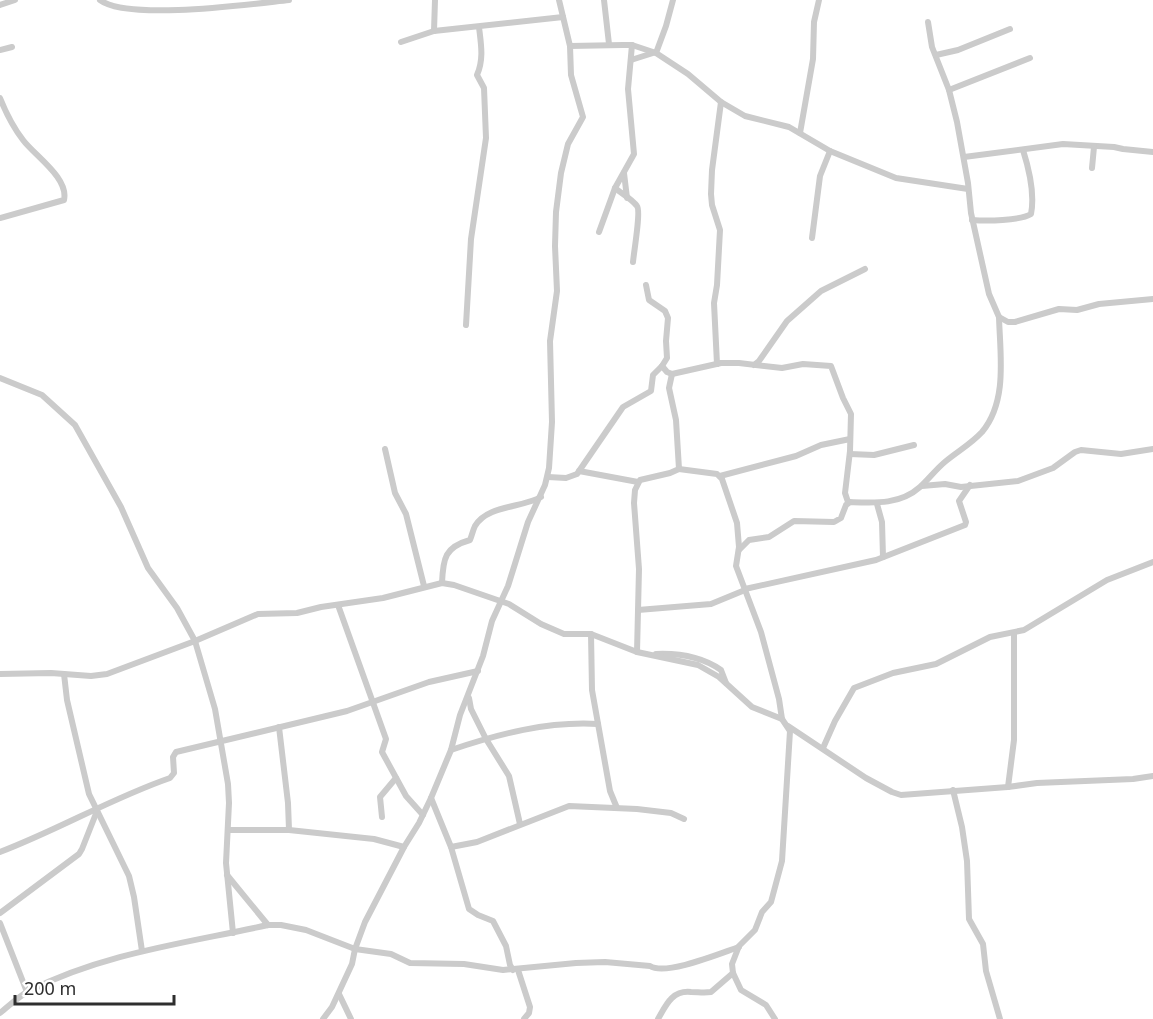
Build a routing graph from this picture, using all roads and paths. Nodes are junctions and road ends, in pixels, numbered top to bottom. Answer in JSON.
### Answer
{"nodes":[{"id":1,"x":15,"y":0,"type":"edge"},
{"id":2,"x":100,"y":0,"type":"edge"},
{"id":3,"x":289,"y":0,"type":"edge"},
{"id":4,"x":435,"y":0,"type":"edge"},
{"id":5,"x":559,"y":0,"type":"edge"},
{"id":6,"x":604,"y":0,"type":"edge"},
{"id":7,"x":673,"y":0,"type":"edge"},
{"id":8,"x":819,"y":0,"type":"edge"},
{"id":9,"x":0,"y":5,"type":"edge"},
{"id":10,"x":563,"y":17,"type":"junction"},
{"id":11,"x":928,"y":22,"type":"dead end"},
{"id":12,"x":479,"y":27,"type":"junction"},
{"id":13,"x":1010,"y":29,"type":"dead end"},
{"id":14,"x":434,"y":31,"type":"junction"},
{"id":15,"x":401,"y":42,"type":"dead end"},
{"id":16,"x":609,"y":44,"type":"junction"},
{"id":17,"x":632,"y":45,"type":"junction"},
{"id":18,"x":570,"y":46,"type":"junction"},
{"id":19,"x":12,"y":47,"type":"dead end"},
{"id":20,"x":0,"y":50,"type":"edge"},
{"id":21,"x":655,"y":53,"type":"junction"},
{"id":22,"x":936,"y":55,"type":"junction"},
{"id":23,"x":1030,"y":58,"type":"dead end"},
{"id":24,"x":631,"y":60,"type":"junction"},
{"id":25,"x":949,"y":90,"type":"junction"},
{"id":26,"x":0,"y":98,"type":"edge"},
{"id":27,"x":721,"y":102,"type":"junction"},
{"id":28,"x":800,"y":133,"type":"junction"},
{"id":29,"x":1094,"y":147,"type":"junction"},
{"id":30,"x":1023,"y":150,"type":"junction"},
{"id":31,"x":830,"y":151,"type":"junction"},
{"id":32,"x":1153,"y":152,"type":"edge"},
{"id":33,"x":964,"y":157,"type":"junction"},
{"id":34,"x":1092,"y":168,"type":"dead end"},
{"id":35,"x":624,"y":173,"type":"junction"},
{"id":36,"x":615,"y":188,"type":"junction"},
{"id":37,"x":968,"y":189,"type":"junction"},
{"id":38,"x":627,"y":198,"type":"junction"},
{"id":39,"x":0,"y":218,"type":"edge"},
{"id":40,"x":972,"y":220,"type":"junction"},
{"id":41,"x":599,"y":232,"type":"dead end"},
{"id":42,"x":812,"y":238,"type":"dead end"},
{"id":43,"x":633,"y":262,"type":"dead end"},
{"id":44,"x":865,"y":269,"type":"dead end"},
{"id":45,"x":645,"y":285,"type":"dead end"},
{"id":46,"x":1153,"y":299,"type":"edge"},
{"id":47,"x":999,"y":317,"type":"junction"},
{"id":48,"x":466,"y":325,"type":"dead end"},
{"id":49,"x":717,"y":364,"type":"junction"},
{"id":50,"x":753,"y":365,"type":"junction"},
{"id":51,"x":662,"y":366,"type":"junction"},
{"id":52,"x":672,"y":374,"type":"junction"},
{"id":53,"x":0,"y":378,"type":"edge"},
{"id":54,"x":850,"y":439,"type":"junction"},
{"id":55,"x":914,"y":446,"type":"dead end"},
{"id":56,"x":385,"y":449,"type":"dead end"},
{"id":57,"x":1153,"y":449,"type":"edge"},
{"id":58,"x":849,"y":454,"type":"junction"},
{"id":59,"x":679,"y":469,"type":"junction"},
{"id":60,"x":579,"y":471,"type":"junction"},
{"id":61,"x":720,"y":476,"type":"junction"},
{"id":62,"x":548,"y":477,"type":"junction"},
{"id":63,"x":638,"y":482,"type":"junction"},
{"id":64,"x":970,"y":485,"type":"junction"},
{"id":65,"x":921,"y":486,"type":"junction"},
{"id":66,"x":541,"y":496,"type":"junction"},
{"id":67,"x":849,"y":502,"type":"junction"},
{"id":68,"x":877,"y":504,"type":"junction"},
{"id":69,"x":739,"y":550,"type":"junction"},
{"id":70,"x":883,"y":557,"type":"junction"},
{"id":71,"x":1153,"y":562,"type":"edge"},
{"id":72,"x":442,"y":583,"type":"junction"},
{"id":73,"x":424,"y":586,"type":"junction"},
{"id":74,"x":745,"y":590,"type":"junction"},
{"id":75,"x":502,"y":602,"type":"junction"},
{"id":76,"x":338,"y":605,"type":"junction"},
{"id":77,"x":638,"y":610,"type":"junction"},
{"id":78,"x":1014,"y":633,"type":"junction"},
{"id":79,"x":591,"y":634,"type":"junction"},
{"id":80,"x":195,"y":641,"type":"junction"},
{"id":81,"x":637,"y":652,"type":"junction"},
{"id":82,"x":478,"y":670,"type":"junction"},
{"id":83,"x":0,"y":674,"type":"edge"},
{"id":84,"x":64,"y":674,"type":"junction"},
{"id":85,"x":469,"y":696,"type":"junction"},
{"id":86,"x":373,"y":702,"type":"junction"},
{"id":87,"x":782,"y":719,"type":"junction"},
{"id":88,"x":598,"y":724,"type":"junction"},
{"id":89,"x":788,"y":726,"type":"junction"},
{"id":90,"x":279,"y":727,"type":"junction"},
{"id":91,"x":486,"y":739,"type":"junction"},
{"id":92,"x":221,"y":742,"type":"junction"},
{"id":93,"x":823,"y":748,"type":"junction"},
{"id":94,"x":451,"y":750,"type":"junction"},
{"id":95,"x":1153,"y":776,"type":"edge"},
{"id":96,"x":396,"y":778,"type":"junction"},
{"id":97,"x":1008,"y":787,"type":"junction"},
{"id":98,"x":953,"y":790,"type":"junction"},
{"id":99,"x":431,"y":798,"type":"junction"},
{"id":100,"x":617,"y":808,"type":"junction"},
{"id":101,"x":97,"y":809,"type":"junction"},
{"id":102,"x":423,"y":815,"type":"junction"},
{"id":103,"x":382,"y":818,"type":"dead end"},
{"id":104,"x":684,"y":819,"type":"dead end"},
{"id":105,"x":520,"y":824,"type":"junction"},
{"id":106,"x":228,"y":830,"type":"junction"},
{"id":107,"x":289,"y":830,"type":"junction"},
{"id":108,"x":404,"y":847,"type":"junction"},
{"id":109,"x":451,"y":847,"type":"junction"},
{"id":110,"x":0,"y":852,"type":"edge"},
{"id":111,"x":227,"y":874,"type":"junction"},
{"id":112,"x":0,"y":913,"type":"edge"},
{"id":113,"x":0,"y":922,"type":"edge"},
{"id":114,"x":268,"y":925,"type":"junction"},
{"id":115,"x":233,"y":933,"type":"junction"},
{"id":116,"x":739,"y":946,"type":"junction"},
{"id":117,"x":355,"y":950,"type":"junction"},
{"id":118,"x":142,"y":951,"type":"junction"},
{"id":119,"x":515,"y":970,"type":"junction"},
{"id":120,"x":733,"y":973,"type":"junction"},
{"id":121,"x":27,"y":992,"type":"junction"},
{"id":122,"x":339,"y":994,"type":"junction"},
{"id":123,"x":0,"y":1013,"type":"edge"},
{"id":124,"x":323,"y":1019,"type":"edge"},
{"id":125,"x":351,"y":1019,"type":"edge"},
{"id":126,"x":524,"y":1019,"type":"edge"},
{"id":127,"x":658,"y":1019,"type":"edge"},
{"id":128,"x":775,"y":1019,"type":"edge"},
{"id":129,"x":1000,"y":1019,"type":"edge"}],
"edges":[{"from":1,"to":9,"type":"street"},
{"from":2,"to":3,"type":"street"},
{"from":4,"to":14,"type":"street"},
{"from":5,"to":10,"type":"street"},
{"from":6,"to":16,"type":"street"},
{"from":7,"to":21,"type":"street"},
{"from":8,"to":28,"type":"street"},
{"from":10,"to":12,"type":"street"},
{"from":10,"to":18,"type":"street"},
{"from":11,"to":22,"type":"street"},
{"from":12,"to":14,"type":"street"},
{"from":12,"to":48,"type":"street"},
{"from":13,"to":22,"type":"street"},
{"from":14,"to":15,"type":"street"},
{"from":16,"to":17,"type":"street"},
{"from":16,"to":18,"type":"street"},
{"from":17,"to":21,"type":"street"},
{"from":17,"to":24,"type":"street"},
{"from":18,"to":62,"type":"street"},
{"from":19,"to":20,"type":"street"},
{"from":21,"to":24,"type":"street"},
{"from":21,"to":27,"type":"street"},
{"from":22,"to":25,"type":"street"},
{"from":23,"to":25,"type":"street"},
{"from":24,"to":35,"type":"street"},
{"from":25,"to":33,"type":"street"},
{"from":26,"to":39,"type":"street"},
{"from":27,"to":28,"type":"street"},
{"from":27,"to":49,"type":"street"},
{"from":28,"to":31,"type":"street"},
{"from":29,"to":30,"type":"street"},
{"from":29,"to":32,"type":"street"},
{"from":29,"to":34,"type":"street"},
{"from":30,"to":33,"type":"street"},
{"from":30,"to":40,"type":"street"},
{"from":31,"to":37,"type":"street"},
{"from":31,"to":42,"type":"street"},
{"from":33,"to":37,"type":"street"},
{"from":35,"to":36,"type":"street"},
{"from":35,"to":38,"type":"street"},
{"from":36,"to":38,"type":"street"},
{"from":36,"to":41,"type":"street"},
{"from":37,"to":40,"type":"street"},
{"from":38,"to":43,"type":"street"},
{"from":40,"to":47,"type":"street"},
{"from":44,"to":50,"type":"street"},
{"from":45,"to":51,"type":"street"},
{"from":46,"to":47,"type":"street"},
{"from":47,"to":65,"type":"street"},
{"from":49,"to":50,"type":"street"},
{"from":49,"to":52,"type":"street"},
{"from":50,"to":54,"type":"street"},
{"from":51,"to":52,"type":"street"},
{"from":51,"to":60,"type":"street"},
{"from":52,"to":59,"type":"street"},
{"from":53,"to":80,"type":"street"},
{"from":54,"to":58,"type":"street"},
{"from":54,"to":61,"type":"street"},
{"from":55,"to":58,"type":"street"},
{"from":56,"to":73,"type":"street"},
{"from":57,"to":64,"type":"street"},
{"from":58,"to":67,"type":"street"},
{"from":59,"to":61,"type":"street"},
{"from":59,"to":63,"type":"street"},
{"from":60,"to":62,"type":"street"},
{"from":60,"to":63,"type":"street"},
{"from":61,"to":69,"type":"street"},
{"from":62,"to":66,"type":"street"},
{"from":63,"to":77,"type":"street"},
{"from":64,"to":65,"type":"street"},
{"from":64,"to":70,"type":"street"},
{"from":65,"to":68,"type":"street"},
{"from":66,"to":72,"type":"street"},
{"from":66,"to":75,"type":"street"},
{"from":67,"to":68,"type":"street"},
{"from":67,"to":69,"type":"street"},
{"from":68,"to":70,"type":"street"},
{"from":69,"to":74,"type":"street"},
{"from":70,"to":74,"type":"street"},
{"from":71,"to":78,"type":"street"},
{"from":72,"to":73,"type":"street"},
{"from":72,"to":75,"type":"street"},
{"from":73,"to":76,"type":"street"},
{"from":74,"to":77,"type":"street"},
{"from":74,"to":87,"type":"street"},
{"from":75,"to":79,"type":"street"},
{"from":75,"to":82,"type":"street"},
{"from":76,"to":80,"type":"street"},
{"from":76,"to":86,"type":"street"},
{"from":77,"to":81,"type":"street"},
{"from":78,"to":93,"type":"street"},
{"from":78,"to":97,"type":"street"},
{"from":79,"to":81,"type":"street"},
{"from":79,"to":88,"type":"street"},
{"from":80,"to":84,"type":"street"},
{"from":80,"to":92,"type":"street"},
{"from":81,"to":87,"type":"street"},
{"from":82,"to":85,"type":"street"},
{"from":82,"to":86,"type":"street"},
{"from":83,"to":84,"type":"street"},
{"from":84,"to":101,"type":"street"},
{"from":85,"to":91,"type":"street"},
{"from":85,"to":94,"type":"street"},
{"from":86,"to":90,"type":"street"},
{"from":86,"to":96,"type":"street"},
{"from":87,"to":89,"type":"street"},
{"from":88,"to":91,"type":"street"},
{"from":88,"to":100,"type":"street"},
{"from":89,"to":93,"type":"street"},
{"from":89,"to":116,"type":"street"},
{"from":90,"to":92,"type":"street"},
{"from":90,"to":107,"type":"street"},
{"from":91,"to":94,"type":"street"},
{"from":91,"to":105,"type":"street"},
{"from":92,"to":101,"type":"street"},
{"from":92,"to":106,"type":"street"},
{"from":93,"to":98,"type":"street"},
{"from":94,"to":99,"type":"street"},
{"from":95,"to":97,"type":"street"},
{"from":96,"to":102,"type":"street"},
{"from":96,"to":103,"type":"street"},
{"from":97,"to":98,"type":"street"},
{"from":98,"to":129,"type":"street"},
{"from":99,"to":102,"type":"street"},
{"from":99,"to":109,"type":"street"},
{"from":100,"to":104,"type":"street"},
{"from":100,"to":105,"type":"street"},
{"from":101,"to":110,"type":"street"},
{"from":101,"to":112,"type":"street"},
{"from":101,"to":118,"type":"street"},
{"from":102,"to":108,"type":"street"},
{"from":105,"to":109,"type":"street"},
{"from":106,"to":107,"type":"street"},
{"from":106,"to":111,"type":"street"},
{"from":107,"to":108,"type":"street"},
{"from":108,"to":117,"type":"street"},
{"from":109,"to":119,"type":"street"},
{"from":111,"to":114,"type":"street"},
{"from":111,"to":115,"type":"street"},
{"from":113,"to":121,"type":"street"},
{"from":114,"to":115,"type":"street"},
{"from":114,"to":117,"type":"street"},
{"from":115,"to":118,"type":"street"},
{"from":116,"to":119,"type":"street"},
{"from":116,"to":120,"type":"street"},
{"from":117,"to":119,"type":"street"},
{"from":117,"to":122,"type":"street"},
{"from":118,"to":121,"type":"street"},
{"from":119,"to":126,"type":"street"},
{"from":120,"to":127,"type":"street"},
{"from":120,"to":128,"type":"street"},
{"from":121,"to":123,"type":"street"},
{"from":122,"to":124,"type":"street"},
{"from":122,"to":125,"type":"street"}]}
